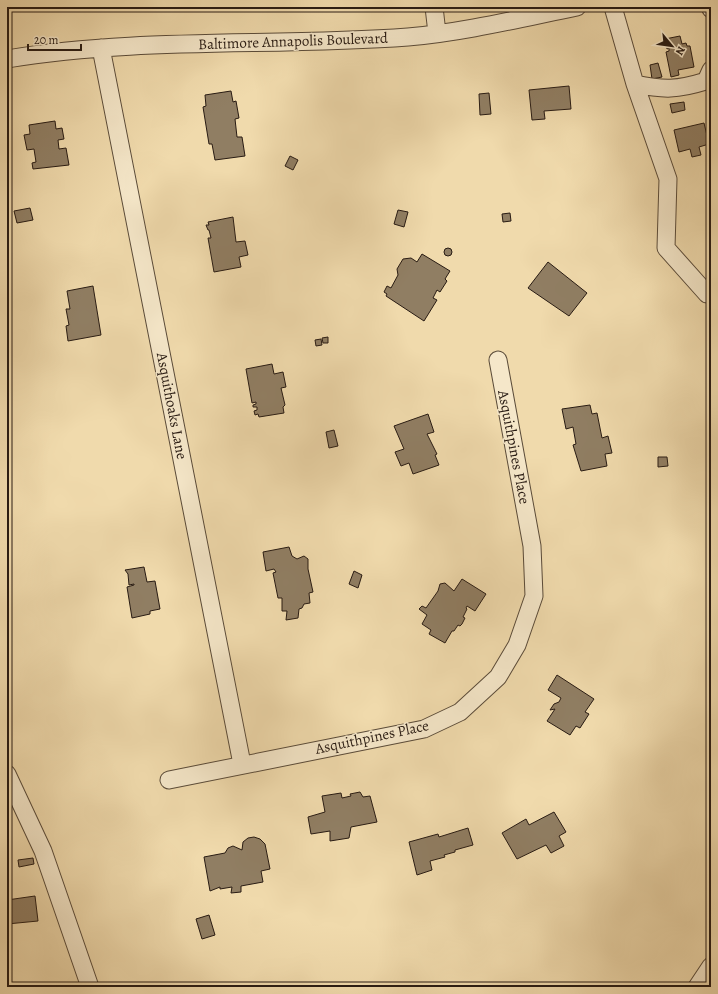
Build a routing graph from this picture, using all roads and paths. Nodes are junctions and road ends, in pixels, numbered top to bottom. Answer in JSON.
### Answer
{"nodes":[{"id":1,"x":434,"y":7,"type":"edge"},
{"id":2,"x":578,"y":7,"type":"edge"},
{"id":3,"x":613,"y":7,"type":"edge"},
{"id":4,"x":437,"y":33,"type":"junction"},
{"id":5,"x":101,"y":48,"type":"junction"},
{"id":6,"x":7,"y":59,"type":"edge"},
{"id":7,"x":711,"y":70,"type":"edge"},
{"id":8,"x":635,"y":84,"type":"junction"},
{"id":9,"x":711,"y":294,"type":"edge"},
{"id":10,"x":498,"y":360,"type":"dead end"},
{"id":11,"x":242,"y":764,"type":"junction"},
{"id":12,"x":7,"y":774,"type":"edge"},
{"id":13,"x":169,"y":780,"type":"dead end"},
{"id":14,"x":711,"y":966,"type":"edge"},
{"id":15,"x":90,"y":987,"type":"edge"},
{"id":16,"x":697,"y":987,"type":"edge"}],
"edges":[{"from":1,"to":4,"type":"street"},
{"from":2,"to":4,"type":"street","name":"Baltimore Annapolis Boulevard"},
{"from":3,"to":8,"type":"street"},
{"from":4,"to":5,"type":"street","name":"Baltimore Annapolis Boulevard"},
{"from":5,"to":6,"type":"street","name":"Baltimore Annapolis Boulevard"},
{"from":5,"to":11,"type":"street","name":"Asquithoaks Lane"},
{"from":7,"to":8,"type":"street"},
{"from":8,"to":9,"type":"street"},
{"from":10,"to":11,"type":"street","name":"Asquithpines Place"},
{"from":11,"to":13,"type":"street","name":"Asquithpines Place"},
{"from":12,"to":15,"type":"street"},
{"from":14,"to":16,"type":"street"}]}
